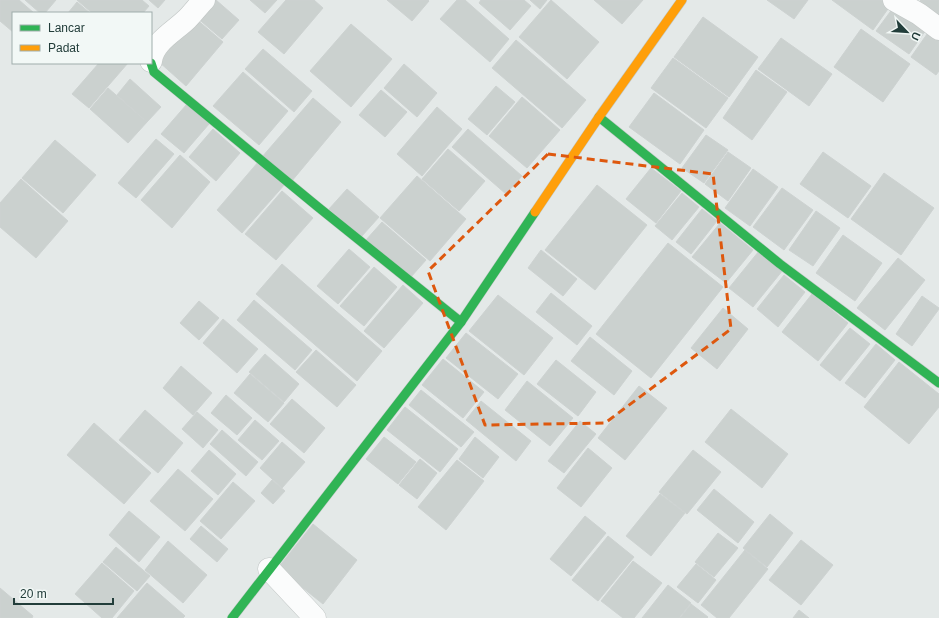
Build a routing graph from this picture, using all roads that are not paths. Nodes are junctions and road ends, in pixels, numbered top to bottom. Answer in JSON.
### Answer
{"nodes":[{"id":1,"x":204,"y":0,"type":"edge"},
{"id":2,"x":682,"y":0,"type":"edge"},
{"id":3,"x":894,"y":0,"type":"edge"},
{"id":4,"x":939,"y":29,"type":"edge"},
{"id":5,"x":152,"y":55,"type":"edge"},
{"id":6,"x":152,"y":64,"type":"edge"},
{"id":7,"x":599,"y":117,"type":"junction"},
{"id":8,"x":461,"y":322,"type":"junction"},
{"id":9,"x":939,"y":383,"type":"edge"},
{"id":10,"x":269,"y":569,"type":"junction"},
{"id":11,"x":232,"y":618,"type":"edge"},
{"id":12,"x":315,"y":618,"type":"edge"}],
"edges":[{"from":1,"to":5,"type":"street"},
{"from":2,"to":7,"type":"street"},
{"from":3,"to":4,"type":"street"},
{"from":6,"to":8,"type":"street"},
{"from":7,"to":8,"type":"street"},
{"from":7,"to":9,"type":"street"},
{"from":8,"to":10,"type":"street"},
{"from":10,"to":11,"type":"street"},
{"from":10,"to":12,"type":"street"}]}
